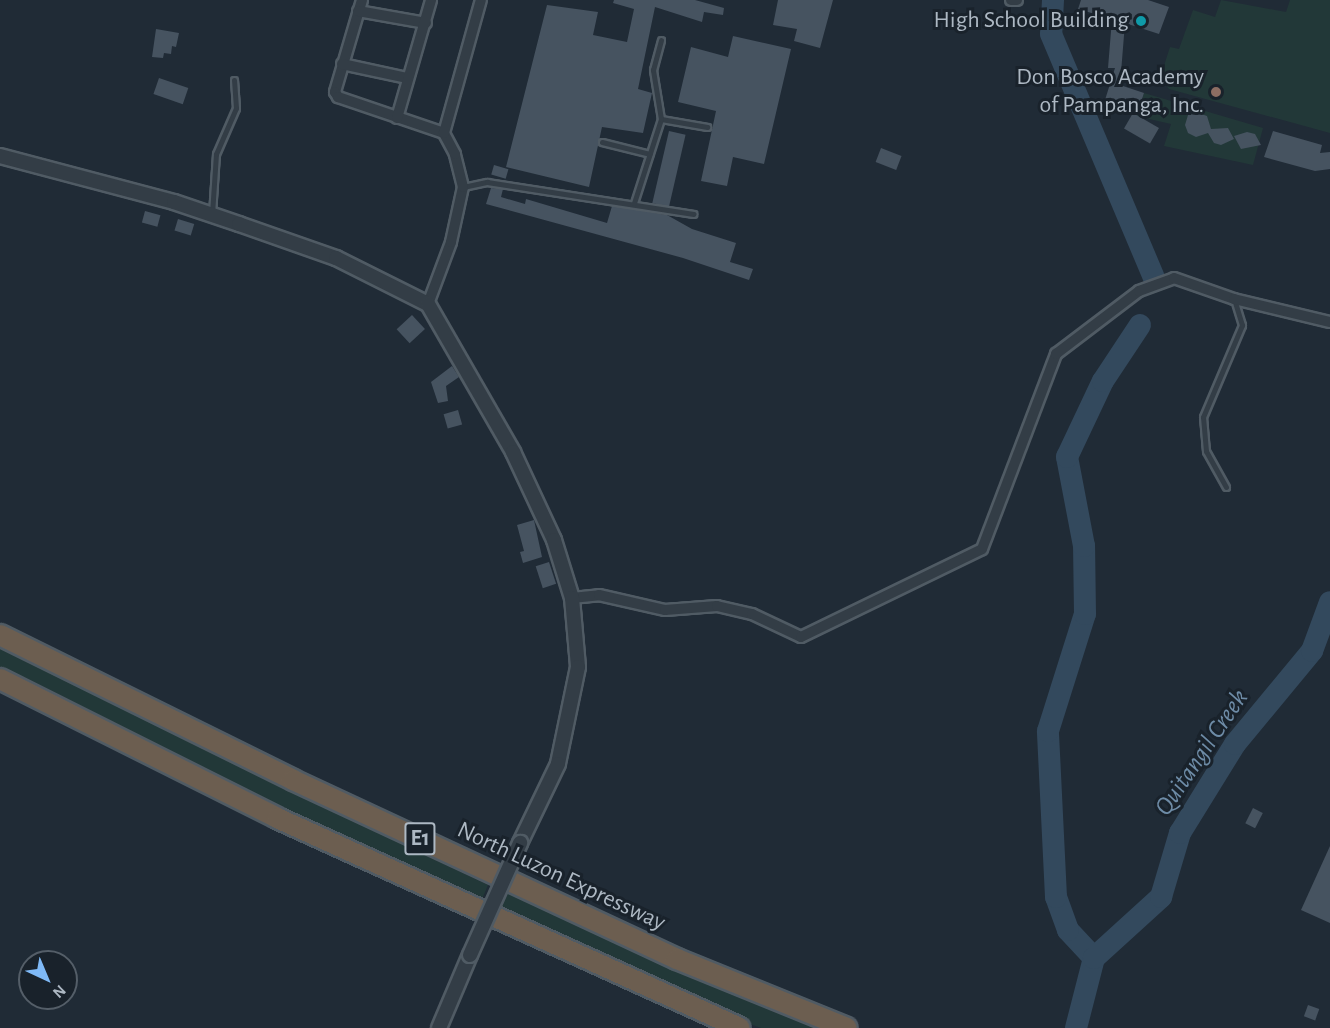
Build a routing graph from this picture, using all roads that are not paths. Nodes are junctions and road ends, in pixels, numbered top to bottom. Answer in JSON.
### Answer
{"nodes":[{"id":1,"x":431,"y":0,"type":"edge"},
{"id":2,"x":481,"y":0,"type":"edge"},
{"id":3,"x":1011,"y":0,"type":"edge"},
{"id":4,"x":1017,"y":0,"type":"edge"},
{"id":5,"x":360,"y":5,"type":"edge"},
{"id":6,"x":426,"y":23,"type":"junction"},
{"id":7,"x":661,"y":40,"type":"dead end"},
{"id":8,"x":342,"y":64,"type":"junction"},
{"id":9,"x":407,"y":78,"type":"junction"},
{"id":10,"x":234,"y":80,"type":"dead end"},
{"id":11,"x":397,"y":118,"type":"junction"},
{"id":12,"x":661,"y":119,"type":"junction"},
{"id":13,"x":706,"y":127,"type":"dead end"},
{"id":14,"x":444,"y":134,"type":"junction"},
{"id":15,"x":602,"y":142,"type":"dead end"},
{"id":16,"x":650,"y":154,"type":"junction"},
{"id":17,"x":0,"y":156,"type":"edge"},
{"id":18,"x":463,"y":187,"type":"junction"},
{"id":19,"x":634,"y":203,"type":"junction"},
{"id":20,"x":694,"y":214,"type":"dead end"},
{"id":21,"x":212,"y":215,"type":"junction"},
{"id":22,"x":1234,"y":299,"type":"junction"},
{"id":23,"x":428,"y":304,"type":"junction"},
{"id":24,"x":1330,"y":322,"type":"edge"},
{"id":25,"x":1226,"y":487,"type":"dead end"},
{"id":26,"x":572,"y":598,"type":"junction"},
{"id":27,"x":0,"y":634,"type":"edge"},
{"id":28,"x":0,"y":679,"type":"edge"},
{"id":29,"x":439,"y":1028,"type":"edge"},
{"id":30,"x":740,"y":1028,"type":"edge"},
{"id":31,"x":847,"y":1028,"type":"edge"}],
"edges":[{"from":1,"to":6,"type":"street"},
{"from":2,"to":14,"type":"street"},
{"from":3,"to":4,"type":"street"},
{"from":5,"to":6,"type":"street"},
{"from":5,"to":8,"type":"street"},
{"from":6,"to":9,"type":"street"},
{"from":7,"to":12,"type":"lane"},
{"from":8,"to":9,"type":"street"},
{"from":8,"to":11,"type":"street"},
{"from":9,"to":11,"type":"street"},
{"from":10,"to":21,"type":"lane"},
{"from":11,"to":14,"type":"street"},
{"from":12,"to":13,"type":"lane"},
{"from":12,"to":16,"type":"lane"},
{"from":14,"to":18,"type":"street"},
{"from":15,"to":16,"type":"lane"},
{"from":16,"to":19,"type":"lane"},
{"from":17,"to":21,"type":"street"},
{"from":18,"to":19,"type":"lane"},
{"from":18,"to":23,"type":"street"},
{"from":19,"to":20,"type":"lane"},
{"from":21,"to":23,"type":"street"},
{"from":22,"to":24,"type":"street"},
{"from":22,"to":25,"type":"lane"},
{"from":22,"to":26,"type":"street"},
{"from":23,"to":26,"type":"street"},
{"from":26,"to":29,"type":"street","bridge":true},
{"from":27,"to":31,"type":"highway","name":"North Luzon Expressway","number":"E1"},
{"from":28,"to":30,"type":"highway","number":"E1"}]}
